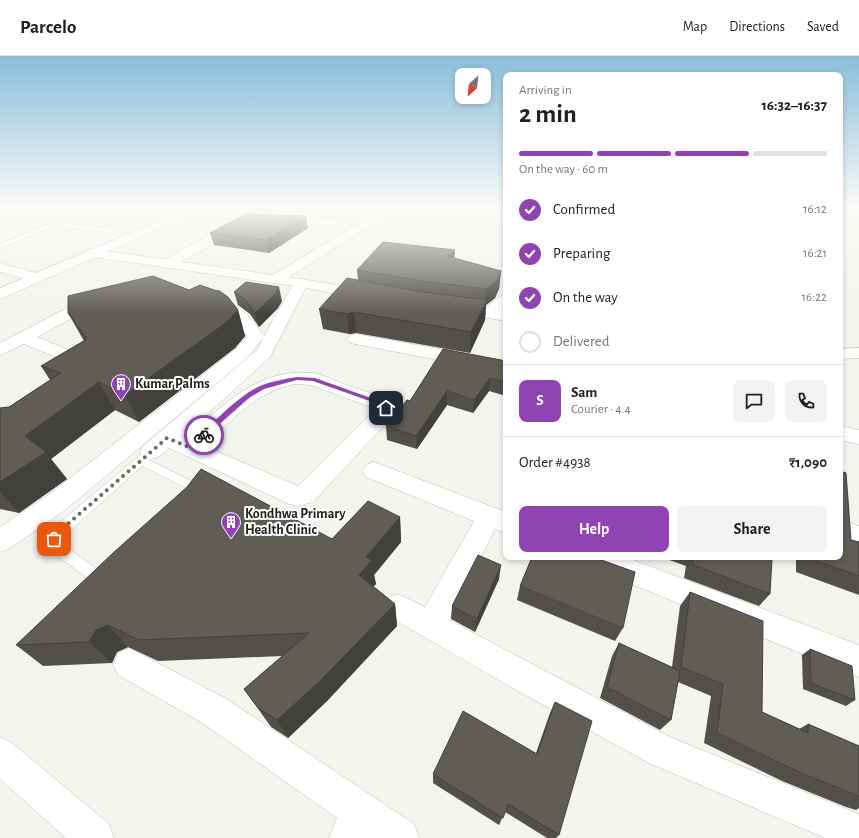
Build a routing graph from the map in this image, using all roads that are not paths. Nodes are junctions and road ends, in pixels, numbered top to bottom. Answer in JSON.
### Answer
{"nodes":[{"id":1,"x":11,"y":241,"type":"edge"},
{"id":2,"x":98,"y":241,"type":"edge"},
{"id":3,"x":107,"y":241,"type":"edge"},
{"id":4,"x":208,"y":241,"type":"edge"},
{"id":5,"x":339,"y":241,"type":"edge"},
{"id":6,"x":0,"y":246,"type":"edge"},
{"id":7,"x":87,"y":249,"type":"junction"},
{"id":8,"x":38,"y":262,"type":"dead end"},
{"id":9,"x":167,"y":264,"type":"junction"},
{"id":10,"x":0,"y":267,"type":"edge"},
{"id":11,"x":16,"y":272,"type":"junction"},
{"id":12,"x":38,"y":278,"type":"junction"},
{"id":13,"x":0,"y":279,"type":"edge"},
{"id":14,"x":276,"y":280,"type":"junction"},
{"id":15,"x":301,"y":283,"type":"junction"},
{"id":16,"x":0,"y":294,"type":"edge"},
{"id":17,"x":112,"y":294,"type":"edge"},
{"id":18,"x":377,"y":296,"type":"edge"},
{"id":19,"x":194,"y":298,"type":"edge"},
{"id":20,"x":503,"y":302,"type":"edge"},
{"id":21,"x":445,"y":308,"type":"edge"},
{"id":22,"x":489,"y":314,"type":"junction"},
{"id":23,"x":503,"y":316,"type":"edge"},
{"id":24,"x":23,"y":338,"type":"junction"},
{"id":25,"x":356,"y":339,"type":"dead end"},
{"id":26,"x":0,"y":350,"type":"edge"},
{"id":27,"x":859,"y":353,"type":"edge"},
{"id":28,"x":843,"y":354,"type":"edge"},
{"id":29,"x":503,"y":366,"type":"edge"},
{"id":30,"x":65,"y":379,"type":"edge"},
{"id":31,"x":843,"y":434,"type":"edge"},
{"id":32,"x":859,"y":437,"type":"edge"},
{"id":33,"x":167,"y":438,"type":"junction"},
{"id":34,"x":189,"y":447,"type":"junction"},
{"id":35,"x":146,"y":456,"type":"junction"},
{"id":36,"x":374,"y":471,"type":"dead end"},
{"id":37,"x":199,"y":502,"type":"edge"},
{"id":38,"x":498,"y":520,"type":"edge"},
{"id":39,"x":843,"y":532,"type":"edge"},
{"id":40,"x":859,"y":537,"type":"edge"},
{"id":41,"x":0,"y":541,"type":"edge"},
{"id":42,"x":602,"y":560,"type":"edge"},
{"id":43,"x":115,"y":576,"type":"edge"},
{"id":44,"x":398,"y":607,"type":"dead end"},
{"id":45,"x":431,"y":625,"type":"junction"},
{"id":46,"x":859,"y":661,"type":"edge"},
{"id":47,"x":129,"y":664,"type":"dead end"},
{"id":48,"x":0,"y":755,"type":"edge"},
{"id":49,"x":354,"y":825,"type":"edge"},
{"id":50,"x":859,"y":833,"type":"edge"},
{"id":51,"x":95,"y":838,"type":"edge"},
{"id":52,"x":400,"y":838,"type":"edge"}],
"edges":[{"from":1,"to":6,"type":"lane"},
{"from":2,"to":7,"type":"street"},
{"from":3,"to":7,"type":"street"},
{"from":4,"to":9,"type":"street"},
{"from":5,"to":14,"type":"street"},
{"from":7,"to":9,"type":"street"},
{"from":7,"to":12,"type":"street"},
{"from":8,"to":11,"type":"street"},
{"from":9,"to":14,"type":"street"},
{"from":10,"to":11,"type":"street"},
{"from":11,"to":12,"type":"street"},
{"from":11,"to":13,"type":"street"},
{"from":12,"to":16,"type":"street"},
{"from":14,"to":15,"type":"street"},
{"from":15,"to":18,"type":"street"},
{"from":15,"to":33,"type":"street"},
{"from":17,"to":24,"type":"street"},
{"from":19,"to":41,"type":"street"},
{"from":20,"to":22,"type":"street"},
{"from":21,"to":22,"type":"street"},
{"from":22,"to":23,"type":"street"},
{"from":24,"to":26,"type":"street"},
{"from":24,"to":30,"type":"street"},
{"from":25,"to":29,"type":"street"},
{"from":27,"to":28,"type":"street"},
{"from":31,"to":32,"type":"street"},
{"from":33,"to":34,"type":"street"},
{"from":33,"to":35,"type":"street"},
{"from":34,"to":34,"type":"street"},
{"from":35,"to":37,"type":"lane"},
{"from":35,"to":43,"type":"lane"},
{"from":36,"to":38,"type":"street"},
{"from":38,"to":45,"type":"street"},
{"from":39,"to":40,"type":"street"},
{"from":42,"to":46,"type":"street"},
{"from":44,"to":45,"type":"street"},
{"from":45,"to":50,"type":"street"},
{"from":47,"to":49,"type":"street"},
{"from":48,"to":51,"type":"street"},
{"from":49,"to":52,"type":"street"}]}
